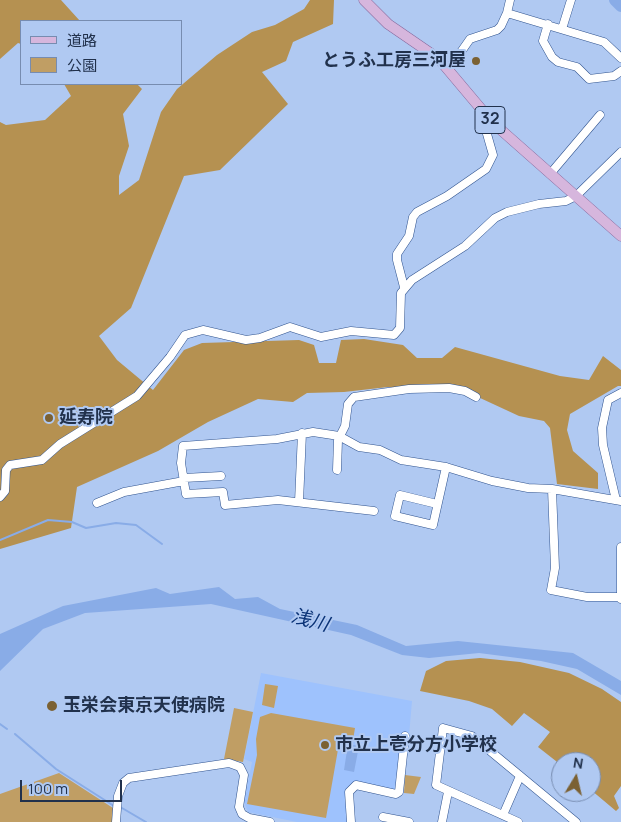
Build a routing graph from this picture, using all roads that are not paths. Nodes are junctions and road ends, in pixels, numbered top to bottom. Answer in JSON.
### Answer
{"nodes":[{"id":1,"x":364,"y":0,"type":"edge"},
{"id":2,"x":510,"y":0,"type":"edge"},
{"id":3,"x":571,"y":0,"type":"edge"},
{"id":4,"x":507,"y":13,"type":"junction"},
{"id":5,"x":548,"y":24,"type":"junction"},
{"id":6,"x":562,"y":29,"type":"junction"},
{"id":7,"x":621,"y":58,"type":"edge"},
{"id":8,"x":449,"y":69,"type":"junction"},
{"id":9,"x":621,"y":71,"type":"edge"},
{"id":10,"x":600,"y":115,"type":"dead end"},
{"id":11,"x":492,"y":122,"type":"junction"},
{"id":12,"x":621,"y":152,"type":"edge"},
{"id":13,"x":550,"y":174,"type":"junction"},
{"id":14,"x":576,"y":196,"type":"junction"},
{"id":15,"x":621,"y":236,"type":"edge"},
{"id":16,"x":404,"y":287,"type":"junction"},
{"id":17,"x":621,"y":393,"type":"edge"},
{"id":18,"x":476,"y":398,"type":"dead end"},
{"id":19,"x":302,"y":433,"type":"junction"},
{"id":20,"x":339,"y":436,"type":"junction"},
{"id":21,"x":446,"y":467,"type":"junction"},
{"id":22,"x":337,"y":470,"type":"dead end"},
{"id":23,"x":221,"y":476,"type":"dead end"},
{"id":24,"x":184,"y":480,"type":"junction"},
{"id":25,"x":552,"y":489,"type":"junction"},
{"id":26,"x":0,"y":497,"type":"edge"},
{"id":27,"x":618,"y":501,"type":"edge"},
{"id":28,"x":298,"y":502,"type":"junction"},
{"id":29,"x":97,"y":503,"type":"dead end"},
{"id":30,"x":437,"y":504,"type":"junction"},
{"id":31,"x":374,"y":511,"type":"dead end"},
{"id":32,"x":621,"y":546,"type":"edge"},
{"id":33,"x":621,"y":598,"type":"edge"},
{"id":34,"x":405,"y":736,"type":"dead end"},
{"id":35,"x":520,"y":776,"type":"junction"},
{"id":36,"x":448,"y":792,"type":"junction"},
{"id":37,"x":503,"y":815,"type":"junction"},
{"id":38,"x":383,"y":817,"type":"dead end"},
{"id":39,"x":116,"y":822,"type":"edge"},
{"id":40,"x":270,"y":822,"type":"edge"},
{"id":41,"x":351,"y":822,"type":"edge"},
{"id":42,"x":409,"y":822,"type":"edge"},
{"id":43,"x":442,"y":822,"type":"edge"},
{"id":44,"x":518,"y":822,"type":"edge"},
{"id":45,"x":576,"y":822,"type":"edge"}],
"edges":[{"from":1,"to":8,"type":"main road","number":"32"},
{"from":2,"to":4,"type":"street"},
{"from":3,"to":6,"type":"street"},
{"from":4,"to":5,"type":"street"},
{"from":4,"to":8,"type":"street"},
{"from":5,"to":6,"type":"street"},
{"from":5,"to":9,"type":"street"},
{"from":6,"to":7,"type":"street"},
{"from":8,"to":11,"type":"main road","number":"32"},
{"from":10,"to":13,"type":"street"},
{"from":11,"to":13,"type":"main road","number":"32"},
{"from":11,"to":16,"type":"street"},
{"from":12,"to":14,"type":"street"},
{"from":13,"to":14,"type":"main road","number":"32"},
{"from":14,"to":15,"type":"main road","number":"32"},
{"from":14,"to":16,"type":"street"},
{"from":16,"to":26,"type":"street"},
{"from":17,"to":27,"type":"street"},
{"from":18,"to":20,"type":"street"},
{"from":19,"to":20,"type":"street"},
{"from":19,"to":24,"type":"street"},
{"from":19,"to":28,"type":"street"},
{"from":20,"to":21,"type":"street"},
{"from":20,"to":22,"type":"street"},
{"from":21,"to":25,"type":"street"},
{"from":21,"to":30,"type":"street"},
{"from":23,"to":24,"type":"street"},
{"from":24,"to":28,"type":"street"},
{"from":24,"to":29,"type":"street"},
{"from":25,"to":27,"type":"street"},
{"from":25,"to":33,"type":"street"},
{"from":28,"to":31,"type":"street"},
{"from":30,"to":30,"type":"street"},
{"from":32,"to":33,"type":"street"},
{"from":34,"to":41,"type":"street"},
{"from":35,"to":36,"type":"street"},
{"from":35,"to":37,"type":"street"},
{"from":35,"to":45,"type":"street"},
{"from":36,"to":37,"type":"street"},
{"from":36,"to":43,"type":"street"},
{"from":37,"to":44,"type":"street"},
{"from":38,"to":42,"type":"street"},
{"from":39,"to":40,"type":"street"}]}
